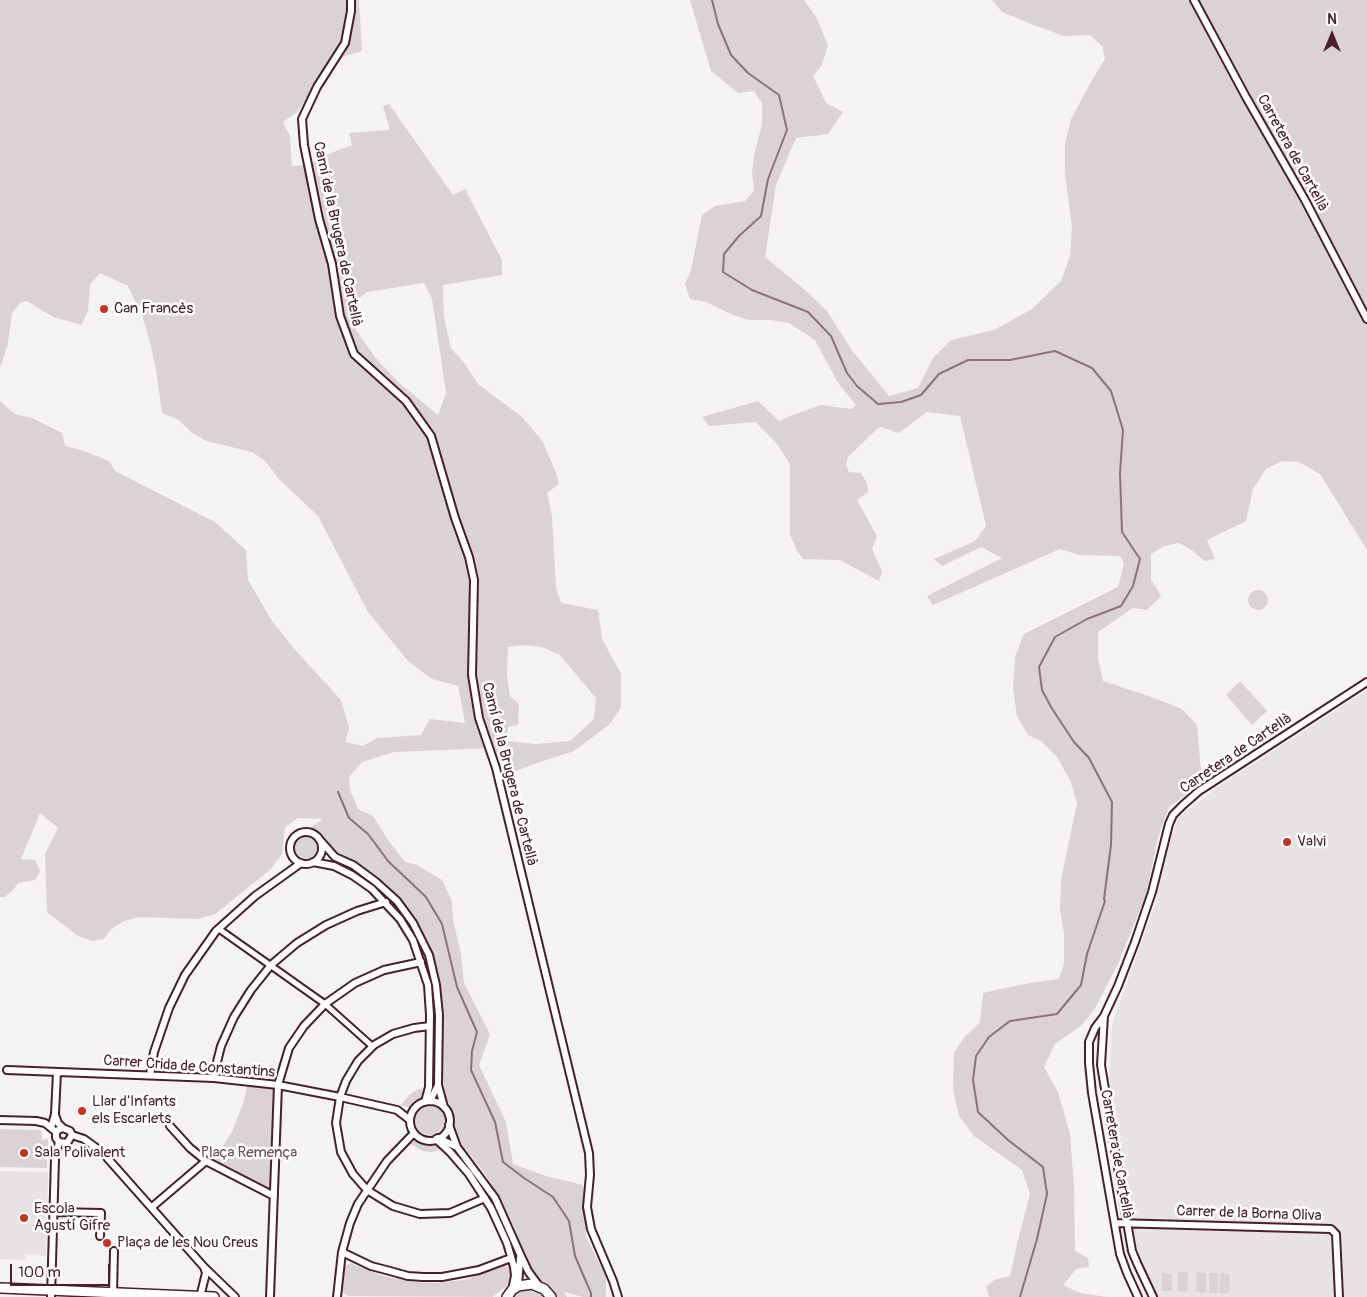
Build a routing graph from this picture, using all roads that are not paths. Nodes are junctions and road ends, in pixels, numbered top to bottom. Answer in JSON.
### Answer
{"nodes":[{"id":1,"x":351,"y":0,"type":"edge"},
{"id":2,"x":1194,"y":0,"type":"edge"},
{"id":3,"x":1367,"y":319,"type":"edge"},
{"id":4,"x":1367,"y":682,"type":"edge"},
{"id":5,"x":319,"y":839,"type":"junction"},
{"id":6,"x":335,"y":857,"type":"junction"},
{"id":7,"x":314,"y":861,"type":"junction"},
{"id":8,"x":301,"y":863,"type":"junction"},
{"id":9,"x":386,"y":902,"type":"junction"},
{"id":10,"x":219,"y":929,"type":"junction"},
{"id":11,"x":421,"y":962,"type":"junction"},
{"id":12,"x":271,"y":966,"type":"junction"},
{"id":13,"x":325,"y":1004,"type":"junction"},
{"id":14,"x":1104,"y":1016,"type":"junction"},
{"id":15,"x":430,"y":1026,"type":"junction"},
{"id":16,"x":1089,"y":1042,"type":"junction"},
{"id":17,"x":1101,"y":1043,"type":"junction"},
{"id":18,"x":372,"y":1046,"type":"junction"},
{"id":19,"x":7,"y":1070,"type":"dead end"},
{"id":20,"x":57,"y":1072,"type":"junction"},
{"id":21,"x":150,"y":1075,"type":"junction"},
{"id":22,"x":214,"y":1078,"type":"junction"},
{"id":23,"x":278,"y":1085,"type":"junction"},
{"id":24,"x":438,"y":1085,"type":"junction"},
{"id":25,"x":340,"y":1097,"type":"junction"},
{"id":26,"x":428,"y":1101,"type":"junction"},
{"id":27,"x":416,"y":1106,"type":"junction"},
{"id":28,"x":444,"y":1107,"type":"junction"},
{"id":29,"x":397,"y":1110,"type":"junction"},
{"id":30,"x":55,"y":1114,"type":"junction"},
{"id":31,"x":0,"y":1120,"type":"edge"},
{"id":32,"x":410,"y":1120,"type":"junction"},
{"id":33,"x":449,"y":1125,"type":"junction"},
{"id":34,"x":170,"y":1126,"type":"dead end"},
{"id":35,"x":57,"y":1129,"type":"junction"},
{"id":36,"x":414,"y":1132,"type":"junction"},
{"id":37,"x":72,"y":1135,"type":"junction"},
{"id":38,"x":437,"y":1139,"type":"junction"},
{"id":39,"x":59,"y":1142,"type":"junction"},
{"id":40,"x":457,"y":1147,"type":"junction"},
{"id":41,"x":206,"y":1161,"type":"junction"},
{"id":42,"x":367,"y":1190,"type":"junction"},
{"id":43,"x":274,"y":1196,"type":"junction"},
{"id":44,"x":485,"y":1198,"type":"junction"},
{"id":45,"x":152,"y":1207,"type":"junction"},
{"id":46,"x":54,"y":1212,"type":"junction"},
{"id":47,"x":1127,"y":1222,"type":"junction"},
{"id":48,"x":1115,"y":1223,"type":"junction"},
{"id":49,"x":100,"y":1236,"type":"dead end"},
{"id":50,"x":114,"y":1251,"type":"dead end"},
{"id":51,"x":342,"y":1252,"type":"junction"},
{"id":52,"x":520,"y":1254,"type":"junction"},
{"id":53,"x":511,"y":1258,"type":"junction"},
{"id":54,"x":204,"y":1267,"type":"junction"},
{"id":55,"x":539,"y":1286,"type":"junction"},
{"id":56,"x":0,"y":1288,"type":"edge"},
{"id":57,"x":113,"y":1293,"type":"junction"},
{"id":58,"x":510,"y":1293,"type":"edge"},
{"id":59,"x":51,"y":1294,"type":"edge"},
{"id":60,"x":200,"y":1297,"type":"edge"},
{"id":61,"x":214,"y":1297,"type":"edge"},
{"id":62,"x":235,"y":1297,"type":"edge"},
{"id":63,"x":270,"y":1297,"type":"edge"},
{"id":64,"x":337,"y":1297,"type":"edge"},
{"id":65,"x":551,"y":1297,"type":"edge"},
{"id":66,"x":618,"y":1297,"type":"edge"},
{"id":67,"x":1138,"y":1297,"type":"edge"},
{"id":68,"x":1153,"y":1297,"type":"edge"},
{"id":69,"x":1339,"y":1297,"type":"edge"}],
"edges":[{"from":1,"to":66,"type":"street","name":"Camí de la Brugera de Cartellà"},
{"from":2,"to":3,"type":"street","name":"Carretera de Cartellà"},
{"from":4,"to":14,"type":"street","name":"Carretera de Cartellà"},
{"from":5,"to":6,"type":"street"},
{"from":5,"to":7,"type":"street"},
{"from":5,"to":8,"type":"street"},
{"from":6,"to":7,"type":"street"},
{"from":6,"to":24,"type":"street"},
{"from":7,"to":8,"type":"street"},
{"from":7,"to":9,"type":"street"},
{"from":8,"to":10,"type":"street"},
{"from":9,"to":11,"type":"street"},
{"from":9,"to":12,"type":"street"},
{"from":10,"to":12,"type":"street"},
{"from":10,"to":21,"type":"street"},
{"from":11,"to":13,"type":"street"},
{"from":11,"to":15,"type":"street"},
{"from":12,"to":13,"type":"street"},
{"from":12,"to":22,"type":"street"},
{"from":13,"to":18,"type":"street"},
{"from":13,"to":23,"type":"street"},
{"from":14,"to":16,"type":"street","name":"Carretera de Cartellà"},
{"from":14,"to":17,"type":"street","name":"Carretera de Cartellà"},
{"from":15,"to":18,"type":"street"},
{"from":15,"to":26,"type":"street"},
{"from":16,"to":17,"type":"street"},
{"from":16,"to":48,"type":"street","name":"Carretera de Cartellà"},
{"from":17,"to":47,"type":"street","name":"Carretera de Cartellà"},
{"from":18,"to":25,"type":"street"},
{"from":19,"to":20,"type":"street","name":"Carrer Crida de Constantins"},
{"from":20,"to":21,"type":"street","name":"Carrer Crida de Constantins"},
{"from":20,"to":30,"type":"street"},
{"from":21,"to":22,"type":"street","name":"Carrer Crida de Constantins"},
{"from":22,"to":23,"type":"street","name":"Carrer Crida de Constantins"},
{"from":23,"to":25,"type":"street","name":"Carrer Crida de Constantins"},
{"from":23,"to":43,"type":"street"},
{"from":24,"to":26,"type":"street"},
{"from":24,"to":28,"type":"street"},
{"from":25,"to":29,"type":"street","name":"Carrer Crida de Constantins"},
{"from":25,"to":42,"type":"street"},
{"from":26,"to":27,"type":"street"},
{"from":26,"to":28,"type":"street"},
{"from":27,"to":29,"type":"street","name":"Carrer Crida de Constantins"},
{"from":27,"to":32,"type":"street"},
{"from":28,"to":33,"type":"street"},
{"from":29,"to":32,"type":"street","name":"Carrer Crida de Constantins"},
{"from":30,"to":35,"type":"street"},
{"from":30,"to":35,"type":"street"},
{"from":31,"to":35,"type":"street"},
{"from":32,"to":36,"type":"street"},
{"from":33,"to":38,"type":"street"},
{"from":33,"to":40,"type":"street"},
{"from":34,"to":41,"type":"street"},
{"from":35,"to":37,"type":"street"},
{"from":35,"to":39,"type":"street"},
{"from":36,"to":38,"type":"street"},
{"from":36,"to":42,"type":"street"},
{"from":37,"to":39,"type":"street"},
{"from":37,"to":45,"type":"street"},
{"from":38,"to":40,"type":"street"},
{"from":38,"to":44,"type":"street"},
{"from":39,"to":46,"type":"street"},
{"from":40,"to":52,"type":"street"},
{"from":41,"to":43,"type":"street"},
{"from":41,"to":45,"type":"street"},
{"from":42,"to":44,"type":"street"},
{"from":42,"to":51,"type":"street"},
{"from":43,"to":63,"type":"street"},
{"from":44,"to":53,"type":"street"},
{"from":45,"to":54,"type":"street"},
{"from":46,"to":49,"type":"street"},
{"from":46,"to":59,"type":"street"},
{"from":47,"to":48,"type":"street","name":"Carrer de la Borna Oliva"},
{"from":47,"to":68,"type":"street","name":"Carretera de Cartellà"},
{"from":47,"to":69,"type":"street","name":"Carrer de la Borna Oliva"},
{"from":48,"to":67,"type":"street","name":"Carretera de Cartellà"},
{"from":50,"to":57,"type":"street"},
{"from":51,"to":53,"type":"street"},
{"from":51,"to":64,"type":"street"},
{"from":52,"to":55,"type":"street"},
{"from":52,"to":58,"type":"street"},
{"from":53,"to":58,"type":"street"},
{"from":54,"to":60,"type":"street"},
{"from":54,"to":62,"type":"street"},
{"from":55,"to":58,"type":"main road"},
{"from":55,"to":65,"type":"main road"},
{"from":56,"to":59,"type":"main road"},
{"from":57,"to":59,"type":"main road"},
{"from":57,"to":60,"type":"main road"},
{"from":60,"to":61,"type":"main road"}]}
